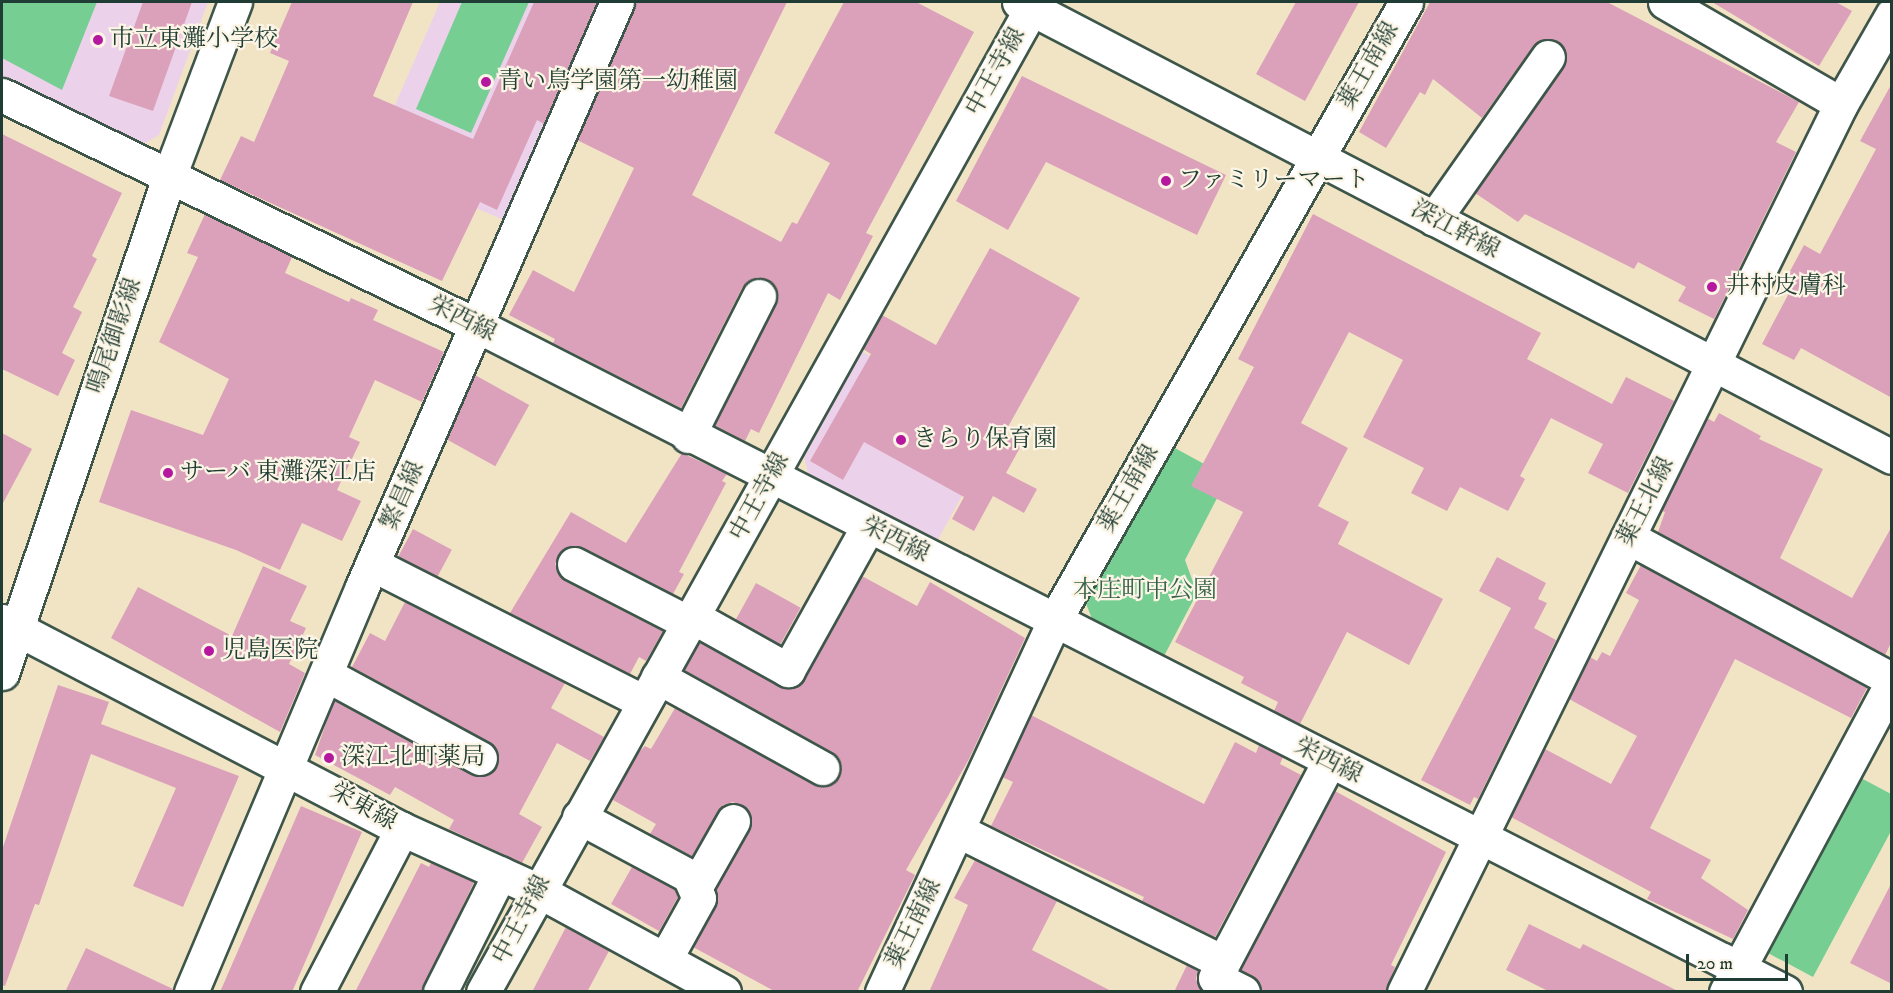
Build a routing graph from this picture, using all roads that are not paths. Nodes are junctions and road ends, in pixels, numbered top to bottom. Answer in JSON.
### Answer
{"nodes":[{"id":1,"x":235,"y":2,"type":"edge"},
{"id":2,"x":617,"y":2,"type":"edge"},
{"id":3,"x":1406,"y":2,"type":"edge"},
{"id":4,"x":1665,"y":2,"type":"edge"},
{"id":5,"x":1029,"y":4,"type":"edge"},
{"id":6,"x":1888,"y":28,"type":"edge"},
{"id":7,"x":1548,"y":57,"type":"dead end"},
{"id":8,"x":2,"y":95,"type":"edge"},
{"id":9,"x":1841,"y":104,"type":"junction"},
{"id":10,"x":1317,"y":157,"type":"junction"},
{"id":11,"x":170,"y":174,"type":"junction"},
{"id":12,"x":1434,"y":219,"type":"junction"},
{"id":13,"x":759,"y":296,"type":"dead end"},
{"id":14,"x":478,"y":326,"type":"junction"},
{"id":15,"x":1715,"y":365,"type":"junction"},
{"id":16,"x":688,"y":436,"type":"junction"},
{"id":17,"x":1892,"y":457,"type":"edge"},
{"id":18,"x":772,"y":476,"type":"junction"},
{"id":19,"x":868,"y":526,"type":"junction"},
{"id":20,"x":1628,"y":537,"type":"junction"},
{"id":21,"x":372,"y":564,"type":"junction"},
{"id":22,"x":574,"y":564,"type":"dead end"},
{"id":23,"x":691,"y":620,"type":"junction"},
{"id":24,"x":1054,"y":621,"type":"junction"},
{"id":25,"x":9,"y":625,"type":"edge"},
{"id":26,"x":2,"y":673,"type":"edge"},
{"id":27,"x":327,"y":675,"type":"junction"},
{"id":28,"x":1892,"y":681,"type":"edge"},
{"id":29,"x":651,"y":689,"type":"junction"},
{"id":30,"x":480,"y":758,"type":"dead end"},
{"id":31,"x":1329,"y":762,"type":"junction"},
{"id":32,"x":289,"y":767,"type":"junction"},
{"id":33,"x":822,"y":768,"type":"dead end"},
{"id":34,"x":579,"y":817,"type":"junction"},
{"id":35,"x":733,"y":821,"type":"dead end"},
{"id":36,"x":402,"y":829,"type":"junction"},
{"id":37,"x":960,"y":831,"type":"junction"},
{"id":38,"x":1480,"y":836,"type":"junction"},
{"id":39,"x":500,"y":873,"type":"junction"},
{"id":40,"x":695,"y":888,"type":"junction"},
{"id":41,"x":537,"y":890,"type":"junction"},
{"id":42,"x":665,"y":959,"type":"junction"},
{"id":43,"x":1223,"y":962,"type":"junction"},
{"id":44,"x":1733,"y":980,"type":"edge"},
{"id":45,"x":191,"y":992,"type":"edge"},
{"id":46,"x":317,"y":992,"type":"edge"},
{"id":47,"x":440,"y":992,"type":"edge"},
{"id":48,"x":483,"y":992,"type":"edge"},
{"id":49,"x":724,"y":992,"type":"edge"},
{"id":50,"x":882,"y":992,"type":"edge"},
{"id":51,"x":1243,"y":992,"type":"edge"},
{"id":52,"x":1404,"y":992,"type":"edge"},
{"id":53,"x":1785,"y":992,"type":"edge"}],
"edges":[{"from":1,"to":11,"type":"street","name":"鳴尾御影線"},
{"from":2,"to":14,"type":"street","name":"繁昌線"},
{"from":3,"to":10,"type":"street","name":"薬王南線"},
{"from":4,"to":9,"type":"street"},
{"from":5,"to":10,"type":"street","name":"深江幹線"},
{"from":5,"to":18,"type":"street","name":"中王寺線"},
{"from":6,"to":9,"type":"street","name":"薬王北線"},
{"from":7,"to":12,"type":"street"},
{"from":8,"to":11,"type":"street","name":"栄西線"},
{"from":9,"to":15,"type":"street","name":"薬王北線"},
{"from":10,"to":12,"type":"street","name":"深江幹線"},
{"from":10,"to":24,"type":"street","name":"薬王南線"},
{"from":11,"to":14,"type":"street","name":"栄西線"},
{"from":11,"to":25,"type":"street","name":"鳴尾御影線"},
{"from":12,"to":15,"type":"street","name":"深江幹線"},
{"from":13,"to":16,"type":"street"},
{"from":14,"to":16,"type":"street","name":"栄西線"},
{"from":14,"to":21,"type":"street","name":"繁昌線"},
{"from":15,"to":17,"type":"street","name":"深江幹線"},
{"from":15,"to":20,"type":"street","name":"薬王北線"},
{"from":16,"to":18,"type":"street","name":"栄西線"},
{"from":18,"to":19,"type":"street","name":"栄西線"},
{"from":18,"to":23,"type":"street","name":"中王寺線"},
{"from":19,"to":23,"type":"street"},
{"from":19,"to":24,"type":"street","name":"栄西線"},
{"from":20,"to":28,"type":"street"},
{"from":20,"to":38,"type":"street","name":"薬王北線"},
{"from":21,"to":27,"type":"street","name":"繁昌線"},
{"from":21,"to":29,"type":"street"},
{"from":22,"to":23,"type":"street"},
{"from":23,"to":29,"type":"street","name":"中王寺線"},
{"from":24,"to":31,"type":"street","name":"栄西線"},
{"from":24,"to":37,"type":"street","name":"薬王南線"},
{"from":25,"to":26,"type":"street","name":"鳴尾御影線"},
{"from":25,"to":32,"type":"street","name":"栄東線"},
{"from":27,"to":30,"type":"street"},
{"from":27,"to":32,"type":"street","name":"繁昌線"},
{"from":28,"to":44,"type":"street"},
{"from":29,"to":33,"type":"street"},
{"from":29,"to":34,"type":"street","name":"中王寺線"},
{"from":31,"to":38,"type":"street","name":"栄西線"},
{"from":31,"to":43,"type":"street"},
{"from":32,"to":36,"type":"street","name":"栄東線"},
{"from":32,"to":45,"type":"street","name":"繁昌線"},
{"from":34,"to":40,"type":"street"},
{"from":34,"to":41,"type":"street","name":"中王寺線"},
{"from":35,"to":40,"type":"street"},
{"from":36,"to":39,"type":"street","name":"栄東線"},
{"from":36,"to":46,"type":"street"},
{"from":37,"to":43,"type":"street"},
{"from":37,"to":50,"type":"street","name":"薬王南線"},
{"from":38,"to":44,"type":"street","name":"栄西線"},
{"from":38,"to":52,"type":"street","name":"薬王北線"},
{"from":39,"to":41,"type":"street","name":"栄東線"},
{"from":39,"to":47,"type":"street"},
{"from":40,"to":42,"type":"street"},
{"from":41,"to":42,"type":"street","name":"栄東線"},
{"from":41,"to":48,"type":"street","name":"中王寺線"},
{"from":42,"to":49,"type":"street","name":"栄東線"},
{"from":43,"to":51,"type":"street"},
{"from":44,"to":53,"type":"street","name":"栄西線"}]}
